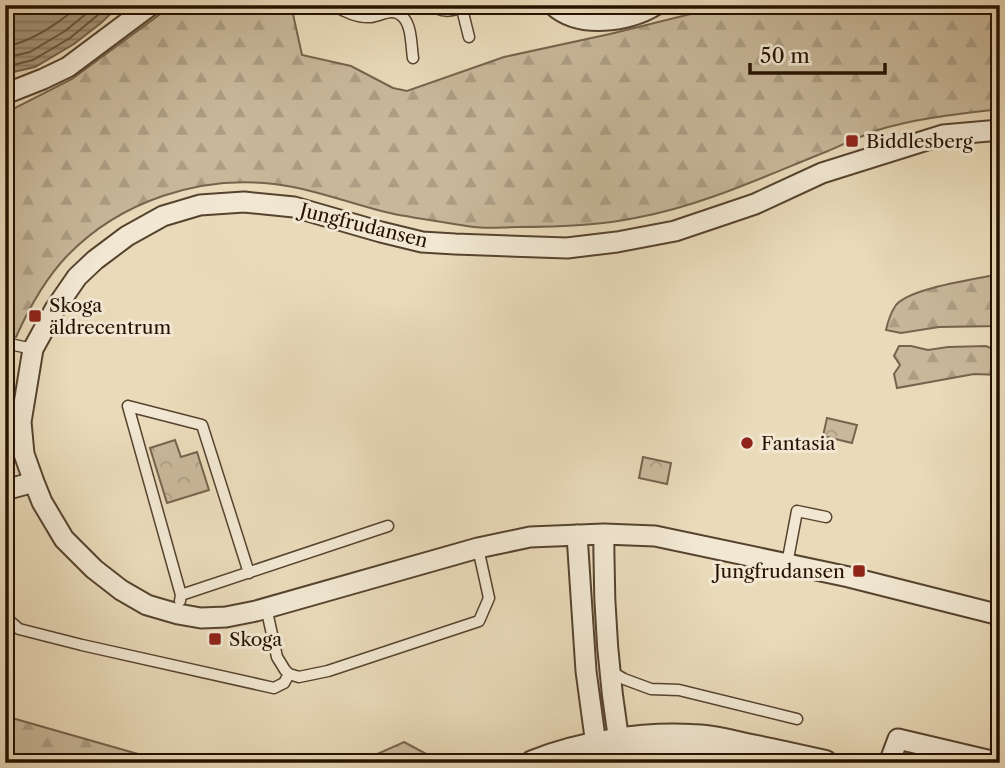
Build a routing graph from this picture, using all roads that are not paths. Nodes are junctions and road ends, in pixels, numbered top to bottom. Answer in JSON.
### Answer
{"nodes":[{"id":1,"x":151,"y":5,"type":"edge"},
{"id":2,"x":335,"y":5,"type":"edge"},
{"id":3,"x":432,"y":5,"type":"edge"},
{"id":4,"x":553,"y":5,"type":"edge"},
{"id":5,"x":656,"y":5,"type":"edge"},
{"id":6,"x":461,"y":7,"type":"edge"},
{"id":7,"x":385,"y":9,"type":"edge"},
{"id":8,"x":469,"y":37,"type":"dead end"},
{"id":9,"x":413,"y":58,"type":"dead end"},
{"id":10,"x":5,"y":93,"type":"edge"},
{"id":11,"x":1000,"y":130,"type":"edge"},
{"id":12,"x":5,"y":344,"type":"edge"},
{"id":13,"x":33,"y":349,"type":"junction"},
{"id":14,"x":14,"y":405,"type":"edge"},
{"id":15,"x":34,"y":482,"type":"junction"},
{"id":16,"x":5,"y":490,"type":"edge"},
{"id":17,"x":826,"y":517,"type":"dead end"},
{"id":18,"x":388,"y":526,"type":"dead end"},
{"id":19,"x":578,"y":534,"type":"junction"},
{"id":20,"x":604,"y":534,"type":"junction"},
{"id":21,"x":478,"y":548,"type":"junction"},
{"id":22,"x":787,"y":564,"type":"junction"},
{"id":23,"x":249,"y":573,"type":"junction"},
{"id":24,"x":179,"y":605,"type":"junction"},
{"id":25,"x":266,"y":607,"type":"junction"},
{"id":26,"x":1000,"y":615,"type":"edge"},
{"id":27,"x":5,"y":617,"type":"edge"},
{"id":28,"x":610,"y":670,"type":"junction"},
{"id":29,"x":289,"y":674,"type":"junction"},
{"id":30,"x":797,"y":719,"type":"dead end"},
{"id":31,"x":610,"y":755,"type":"edge"},
{"id":32,"x":717,"y":756,"type":"edge"},
{"id":33,"x":1000,"y":762,"type":"edge"},
{"id":34,"x":533,"y":763,"type":"edge"},
{"id":35,"x":825,"y":763,"type":"edge"},
{"id":36,"x":889,"y":763,"type":"edge"}],
"edges":[{"from":1,"to":10,"type":"street"},
{"from":2,"to":7,"type":"lane"},
{"from":3,"to":6,"type":"lane"},
{"from":4,"to":5,"type":"street"},
{"from":6,"to":8,"type":"lane"},
{"from":7,"to":9,"type":"lane"},
{"from":11,"to":13,"type":"street","name":"Jungfrudansen"},
{"from":12,"to":13,"type":"lane"},
{"from":13,"to":14,"type":"street","name":"Jungfrudansen"},
{"from":14,"to":15,"type":"street","name":"Jungfrudansen"},
{"from":15,"to":16,"type":"street"},
{"from":15,"to":24,"type":"street","name":"Jungfrudansen"},
{"from":17,"to":22,"type":"lane"},
{"from":18,"to":23,"type":"lane"},
{"from":19,"to":20,"type":"street","name":"Jungfrudansen"},
{"from":19,"to":21,"type":"street","name":"Jungfrudansen"},
{"from":19,"to":31,"type":"street"},
{"from":20,"to":22,"type":"street","name":"Jungfrudansen"},
{"from":20,"to":28,"type":"street"},
{"from":21,"to":25,"type":"street","name":"Jungfrudansen"},
{"from":21,"to":29,"type":"lane"},
{"from":22,"to":26,"type":"street","name":"Jungfrudansen"},
{"from":23,"to":24,"type":"lane"},
{"from":23,"to":24,"type":"lane"},
{"from":24,"to":25,"type":"street","name":"Jungfrudansen"},
{"from":25,"to":29,"type":"lane"},
{"from":27,"to":29,"type":"lane"},
{"from":28,"to":30,"type":"lane"},
{"from":28,"to":31,"type":"street"},
{"from":31,"to":32,"type":"street"},
{"from":31,"to":34,"type":"street"},
{"from":32,"to":35,"type":"street"},
{"from":33,"to":36,"type":"street"}]}
